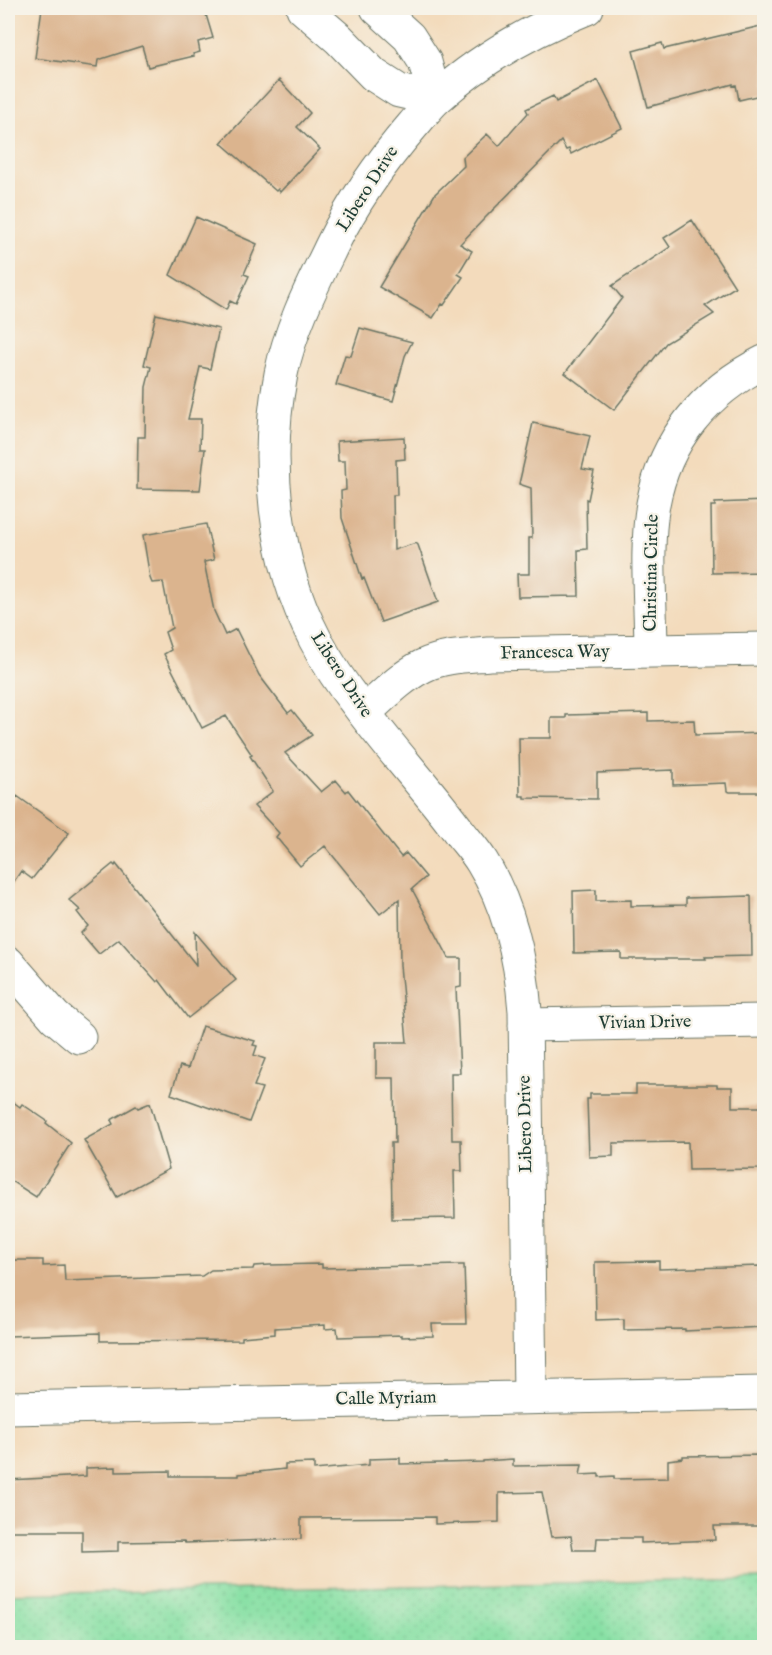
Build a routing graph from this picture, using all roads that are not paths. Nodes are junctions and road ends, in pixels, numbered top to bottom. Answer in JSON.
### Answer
{"nodes":[{"id":1,"x":303,"y":8,"type":"edge"},
{"id":2,"x":377,"y":8,"type":"edge"},
{"id":3,"x":587,"y":8,"type":"edge"},
{"id":4,"x":435,"y":99,"type":"junction"},
{"id":5,"x":765,"y":362,"type":"edge"},
{"id":6,"x":765,"y":649,"type":"edge"},
{"id":7,"x":651,"y":651,"type":"junction"},
{"id":8,"x":364,"y":713,"type":"junction"},
{"id":9,"x":8,"y":963,"type":"edge"},
{"id":10,"x":765,"y":1021,"type":"edge"},
{"id":11,"x":525,"y":1025,"type":"junction"},
{"id":12,"x":79,"y":1037,"type":"dead end"},
{"id":13,"x":765,"y":1393,"type":"edge"},
{"id":14,"x":530,"y":1396,"type":"junction"},
{"id":15,"x":8,"y":1408,"type":"edge"}],
"edges":[{"from":1,"to":4,"type":"street"},
{"from":2,"to":4,"type":"street"},
{"from":3,"to":4,"type":"street","name":"Libero Drive"},
{"from":4,"to":8,"type":"street","name":"Libero Drive"},
{"from":5,"to":7,"type":"street","name":"Christina Circle"},
{"from":6,"to":7,"type":"street","name":"Francesca Way"},
{"from":7,"to":8,"type":"street","name":"Francesca Way"},
{"from":8,"to":11,"type":"street","name":"Libero Drive"},
{"from":9,"to":12,"type":"street"},
{"from":10,"to":11,"type":"street","name":"Vivian Drive"},
{"from":11,"to":14,"type":"street","name":"Libero Drive"},
{"from":13,"to":14,"type":"street","name":"Calle Myriam"},
{"from":14,"to":15,"type":"street","name":"Calle Myriam"}]}
